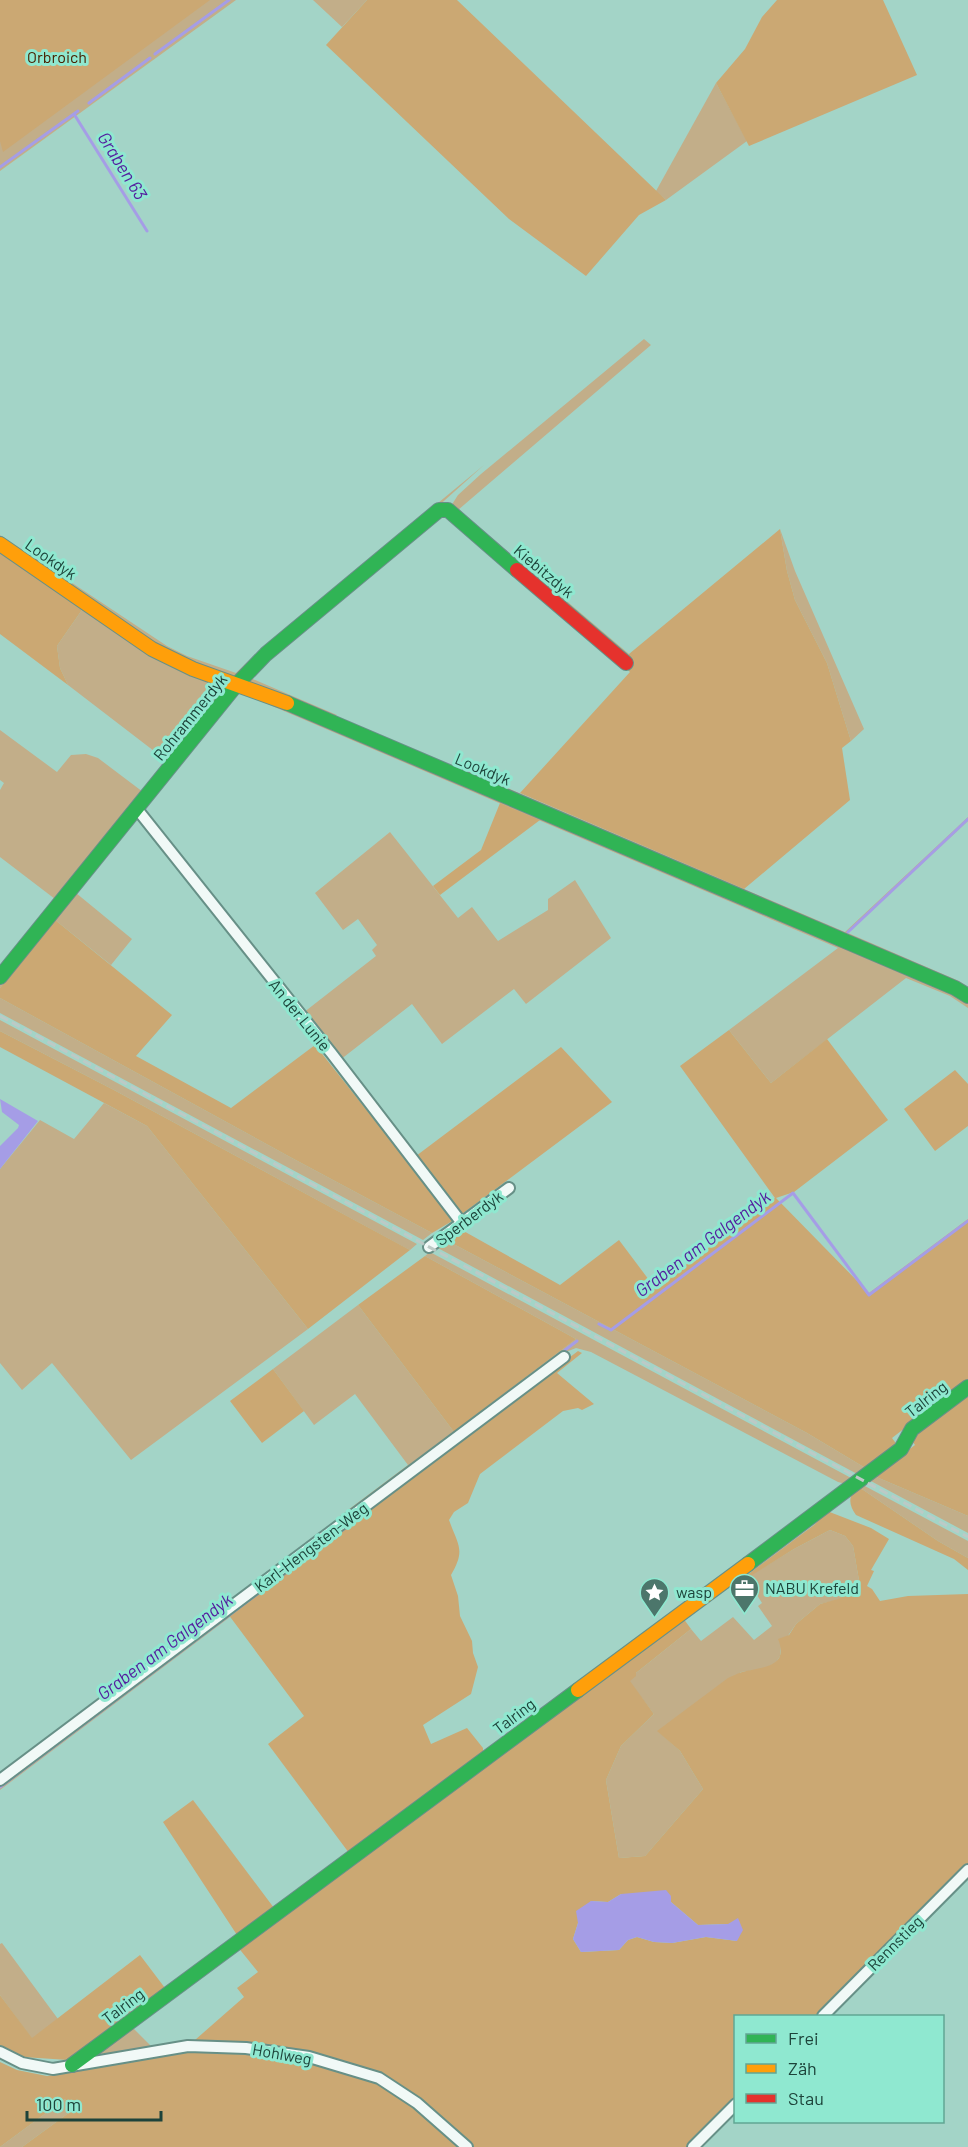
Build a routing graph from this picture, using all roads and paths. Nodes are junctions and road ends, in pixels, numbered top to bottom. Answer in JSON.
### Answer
{"nodes":[{"id":1,"x":439,"y":510,"type":"joint"},
{"id":2,"x":0,"y":544,"type":"edge"},
{"id":3,"x":626,"y":663,"type":"dead end"},
{"id":4,"x":237,"y":684,"type":"junction"},
{"id":5,"x":137,"y":809,"type":"junction"},
{"id":6,"x":0,"y":977,"type":"edge"},
{"id":7,"x":968,"y":996,"type":"edge"},
{"id":8,"x":509,"y":1188,"type":"dead end"},
{"id":9,"x":461,"y":1222,"type":"junction"},
{"id":10,"x":429,"y":1247,"type":"dead end"},
{"id":11,"x":564,"y":1357,"type":"dead end"},
{"id":12,"x":968,"y":1387,"type":"edge"},
{"id":13,"x":0,"y":1780,"type":"edge"},
{"id":14,"x":968,"y":1870,"type":"edge"},
{"id":15,"x":824,"y":2015,"type":"edge"},
{"id":16,"x":0,"y":2052,"type":"edge"},
{"id":17,"x":72,"y":2065,"type":"junction"},
{"id":18,"x":734,"y":2105,"type":"edge"},
{"id":19,"x":467,"y":2147,"type":"edge"},
{"id":20,"x":693,"y":2147,"type":"edge"}],
"edges":[{"from":1,"to":3,"type":"street","name":"Kiebitzdyk"},
{"from":1,"to":4,"type":"street","name":"Rohrammerdyk"},
{"from":2,"to":4,"type":"street","name":"Lookdyk"},
{"from":4,"to":5,"type":"street","name":"Rohrammerdyk"},
{"from":4,"to":7,"type":"street","name":"Lookdyk"},
{"from":5,"to":6,"type":"street","name":"Rohrammerdyk"},
{"from":5,"to":9,"type":"street","name":"An der Lunie"},
{"from":8,"to":9,"type":"street","name":"Sperberdyk"},
{"from":9,"to":10,"type":"street","name":"Sperberdyk"},
{"from":11,"to":13,"type":"street","name":"Karl-Hengsten-Weg"},
{"from":12,"to":17,"type":"street","name":"Talring"},
{"from":14,"to":15,"type":"street","name":"Rennstieg"},
{"from":16,"to":17,"type":"street","name":"Hohlweg"},
{"from":17,"to":19,"type":"street","name":"Hohlweg"},
{"from":18,"to":20,"type":"street"}]}
